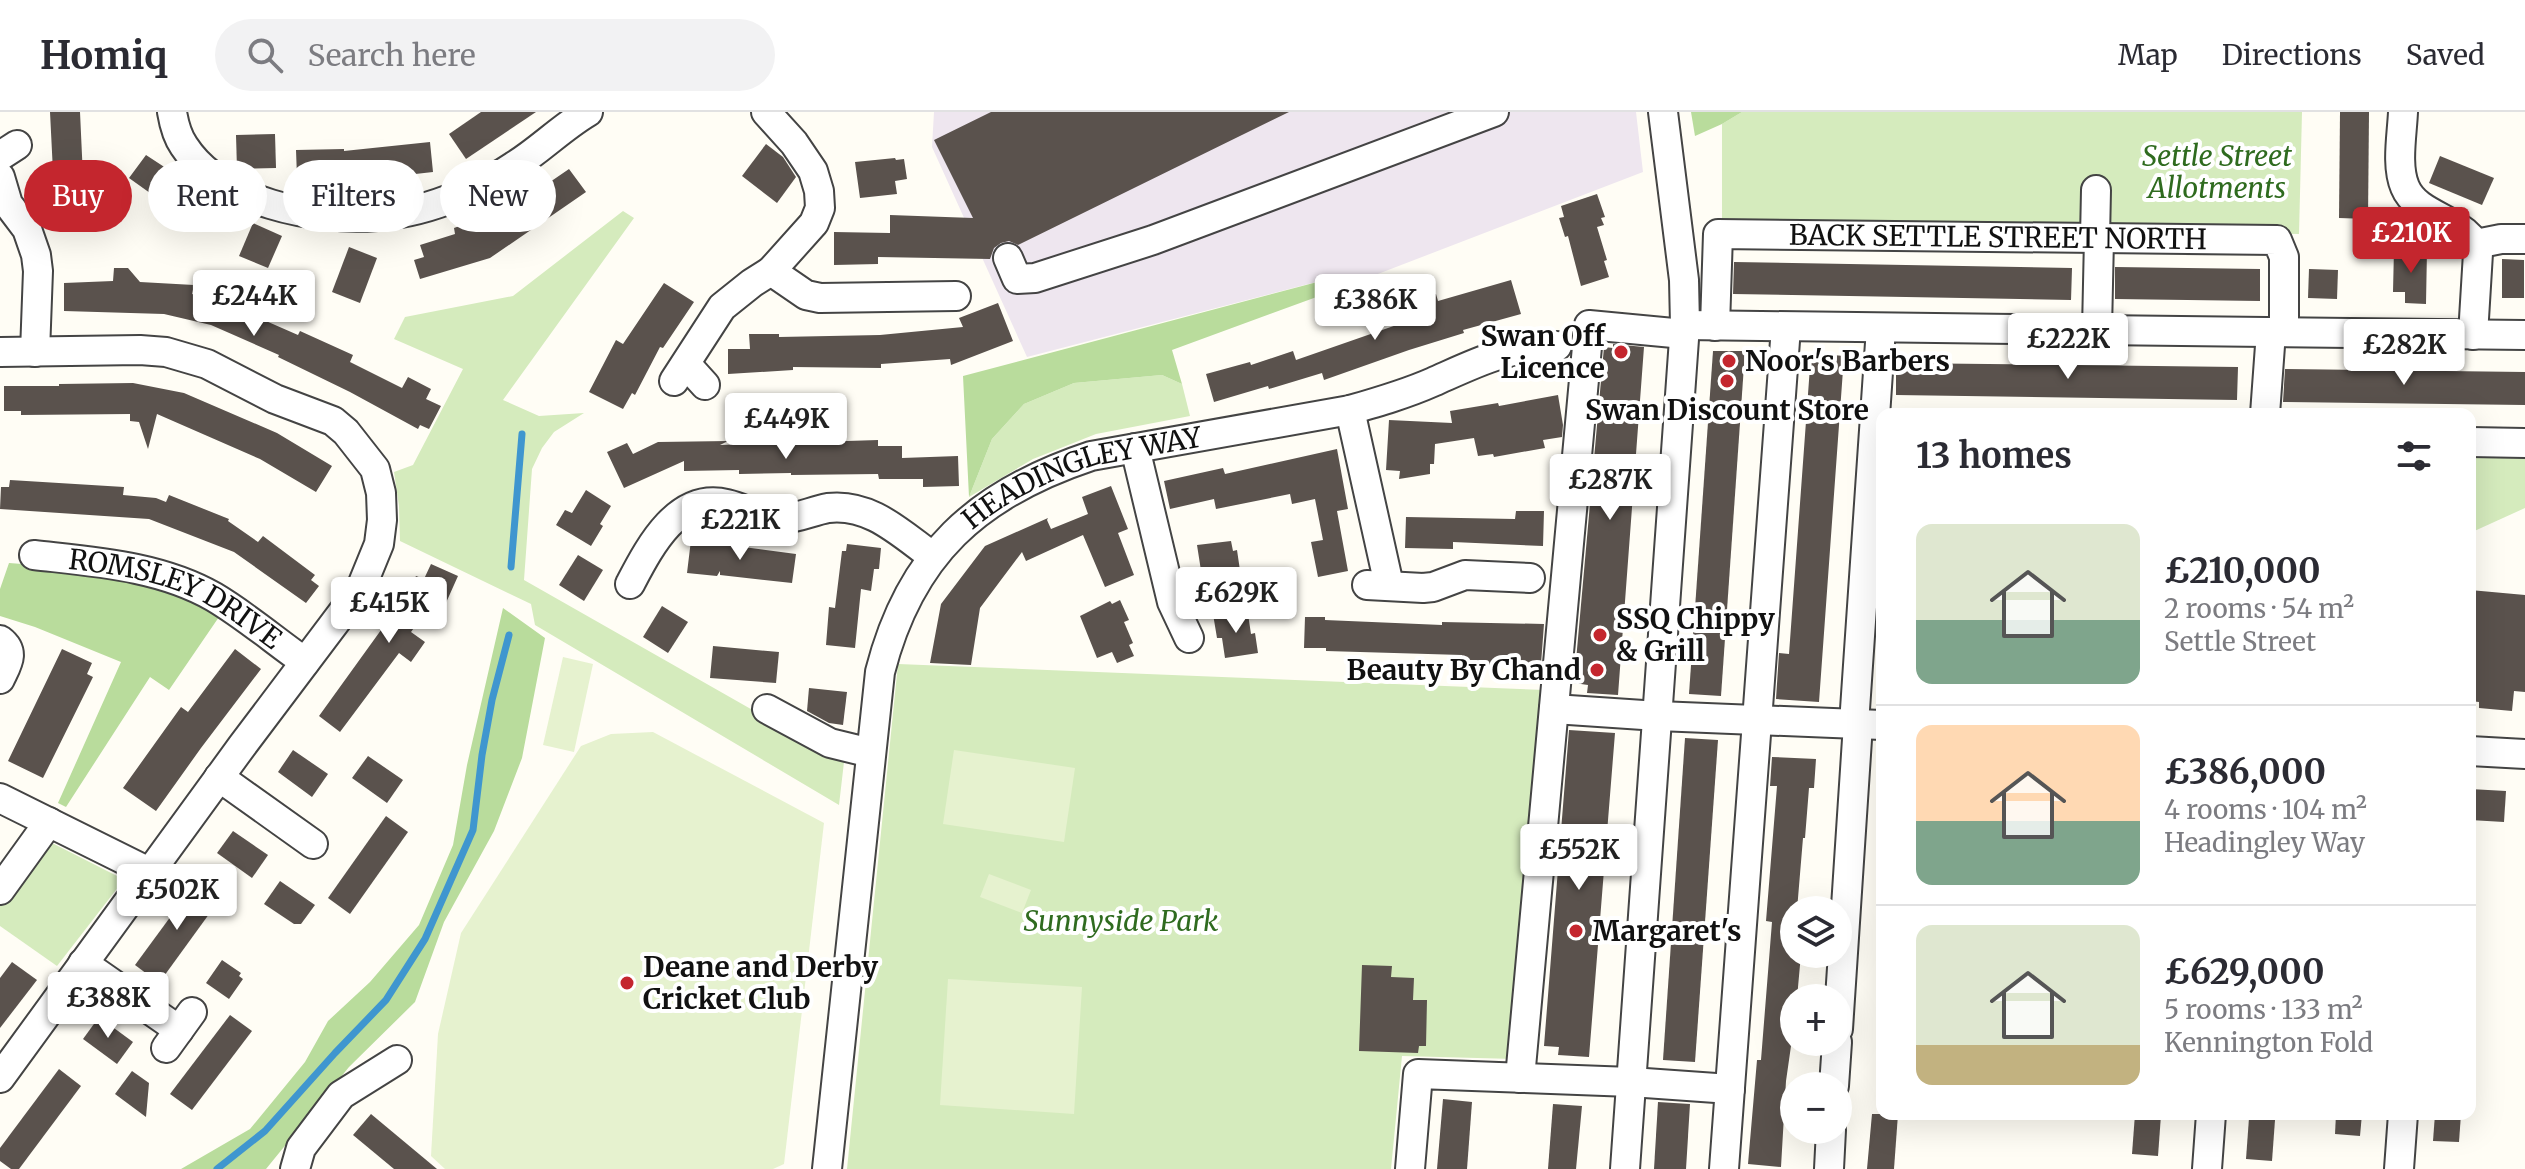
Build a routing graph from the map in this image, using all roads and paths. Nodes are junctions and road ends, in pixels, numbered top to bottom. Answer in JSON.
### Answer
{"nodes":[{"id":1,"x":172,"y":112,"type":"edge"},
{"id":2,"x":588,"y":112,"type":"edge"},
{"id":3,"x":766,"y":112,"type":"edge"},
{"id":4,"x":1494,"y":112,"type":"edge"},
{"id":5,"x":1663,"y":112,"type":"edge"},
{"id":6,"x":2403,"y":112,"type":"edge"},
{"id":7,"x":0,"y":177,"type":"edge"},
{"id":8,"x":2096,"y":190,"type":"dead end"},
{"id":9,"x":2097,"y":238,"type":"junction"},
{"id":10,"x":2525,"y":239,"type":"edge"},
{"id":11,"x":2476,"y":244,"type":"junction"},
{"id":12,"x":1008,"y":258,"type":"dead end"},
{"id":13,"x":771,"y":271,"type":"junction"},
{"id":14,"x":956,"y":296,"type":"dead end"},
{"id":15,"x":1715,"y":326,"type":"junction"},
{"id":16,"x":1786,"y":327,"type":"junction"},
{"id":17,"x":1881,"y":328,"type":"junction"},
{"id":18,"x":1684,"y":330,"type":"junction"},
{"id":19,"x":2097,"y":330,"type":"junction"},
{"id":20,"x":2278,"y":332,"type":"junction"},
{"id":21,"x":2473,"y":335,"type":"junction"},
{"id":22,"x":2525,"y":335,"type":"edge"},
{"id":23,"x":1557,"y":346,"type":"dead end"},
{"id":24,"x":0,"y":352,"type":"edge"},
{"id":25,"x":35,"y":352,"type":"junction"},
{"id":26,"x":705,"y":385,"type":"dead end"},
{"id":27,"x":1879,"y":408,"type":"edge"},
{"id":28,"x":2266,"y":408,"type":"edge"},
{"id":29,"x":1350,"y":410,"type":"junction"},
{"id":30,"x":2476,"y":442,"type":"edge"},
{"id":31,"x":2525,"y":443,"type":"edge"},
{"id":32,"x":1135,"y":448,"type":"junction"},
{"id":33,"x":1876,"y":497,"type":"edge"},
{"id":34,"x":1875,"y":529,"type":"edge"},
{"id":35,"x":34,"y":555,"type":"dead end"},
{"id":36,"x":932,"y":556,"type":"junction"},
{"id":37,"x":1530,"y":578,"type":"dead end"},
{"id":38,"x":630,"y":584,"type":"dead end"},
{"id":39,"x":1871,"y":626,"type":"edge"},
{"id":40,"x":1189,"y":638,"type":"dead end"},
{"id":41,"x":4,"y":644,"type":"edge"},
{"id":42,"x":305,"y":662,"type":"junction"},
{"id":43,"x":0,"y":679,"type":"edge"},
{"id":44,"x":767,"y":709,"type":"dead end"},
{"id":45,"x":1554,"y":709,"type":"junction"},
{"id":46,"x":1658,"y":716,"type":"junction"},
{"id":47,"x":1757,"y":720,"type":"junction"},
{"id":48,"x":1865,"y":724,"type":"edge"},
{"id":49,"x":2476,"y":751,"type":"edge"},
{"id":50,"x":871,"y":753,"type":"junction"},
{"id":51,"x":2525,"y":754,"type":"edge"},
{"id":52,"x":219,"y":777,"type":"junction"},
{"id":53,"x":0,"y":798,"type":"edge"},
{"id":54,"x":49,"y":822,"type":"junction"},
{"id":55,"x":313,"y":843,"type":"dead end"},
{"id":56,"x":149,"y":872,"type":"junction"},
{"id":57,"x":0,"y":890,"type":"edge"},
{"id":58,"x":83,"y":963,"type":"junction"},
{"id":59,"x":1842,"y":984,"type":"edge"},
{"id":60,"x":179,"y":1030,"type":"dead end"},
{"id":61,"x":397,"y":1060,"type":"dead end"},
{"id":62,"x":0,"y":1078,"type":"edge"},
{"id":63,"x":1520,"y":1078,"type":"junction"},
{"id":64,"x":1631,"y":1082,"type":"junction"},
{"id":65,"x":1730,"y":1089,"type":"junction"},
{"id":66,"x":2211,"y":1120,"type":"edge"},
{"id":67,"x":2403,"y":1120,"type":"edge"},
{"id":68,"x":1830,"y":1144,"type":"edge"},
{"id":69,"x":295,"y":1169,"type":"edge"},
{"id":70,"x":827,"y":1169,"type":"edge"},
{"id":71,"x":1410,"y":1169,"type":"edge"},
{"id":72,"x":1625,"y":1169,"type":"edge"},
{"id":73,"x":1724,"y":1169,"type":"edge"},
{"id":74,"x":1829,"y":1169,"type":"edge"},
{"id":75,"x":2207,"y":1169,"type":"edge"},
{"id":76,"x":2399,"y":1169,"type":"edge"}],
"edges":[{"from":1,"to":2,"type":"street"},
{"from":3,"to":13,"type":"street"},
{"from":4,"to":12,"type":"street"},
{"from":5,"to":18,"type":"street"},
{"from":6,"to":11,"type":"street"},
{"from":7,"to":25,"type":"street"},
{"from":8,"to":9,"type":"street"},
{"from":9,"to":15,"type":"street","name":"BACK SETTLE STREET NORTH"},
{"from":9,"to":19,"type":"street"},
{"from":9,"to":20,"type":"street","name":"BACK SETTLE STREET NORTH"},
{"from":10,"to":11,"type":"street"},
{"from":11,"to":21,"type":"street"},
{"from":13,"to":14,"type":"street"},
{"from":13,"to":26,"type":"street"},
{"from":15,"to":16,"type":"street"},
{"from":15,"to":18,"type":"street"},
{"from":16,"to":17,"type":"street"},
{"from":16,"to":47,"type":"street"},
{"from":17,"to":19,"type":"street"},
{"from":17,"to":27,"type":"street"},
{"from":18,"to":45,"type":"street"},
{"from":18,"to":46,"type":"street"},
{"from":19,"to":20,"type":"street"},
{"from":20,"to":21,"type":"street"},
{"from":20,"to":28,"type":"street"},
{"from":21,"to":22,"type":"street"},
{"from":23,"to":29,"type":"street","name":"HEADINGLEY WAY"},
{"from":24,"to":25,"type":"street"},
{"from":25,"to":42,"type":"street"},
{"from":29,"to":32,"type":"street","name":"HEADINGLEY WAY"},
{"from":29,"to":37,"type":"street"},
{"from":30,"to":31,"type":"street"},
{"from":32,"to":36,"type":"street","name":"HEADINGLEY WAY"},
{"from":32,"to":40,"type":"street"},
{"from":33,"to":34,"type":"street"},
{"from":34,"to":39,"type":"street"},
{"from":35,"to":42,"type":"street","name":"ROMSLEY DRIVE"},
{"from":36,"to":38,"type":"street"},
{"from":36,"to":50,"type":"street","name":"HEADINGLEY WAY"},
{"from":39,"to":48,"type":"street"},
{"from":41,"to":43,"type":"street"},
{"from":42,"to":52,"type":"street"},
{"from":44,"to":50,"type":"street"},
{"from":45,"to":46,"type":"street"},
{"from":45,"to":63,"type":"street"},
{"from":46,"to":47,"type":"street"},
{"from":46,"to":64,"type":"street"},
{"from":47,"to":48,"type":"street"},
{"from":47,"to":65,"type":"street"},
{"from":48,"to":59,"type":"street"},
{"from":49,"to":51,"type":"street"},
{"from":50,"to":70,"type":"street","name":"HEADINGLEY WAY"},
{"from":52,"to":55,"type":"street"},
{"from":52,"to":56,"type":"street"},
{"from":53,"to":54,"type":"street"},
{"from":54,"to":56,"type":"street"},
{"from":54,"to":57,"type":"street"},
{"from":56,"to":58,"type":"street"},
{"from":58,"to":60,"type":"street"},
{"from":58,"to":62,"type":"street"},
{"from":61,"to":69,"type":"street"},
{"from":63,"to":64,"type":"street"},
{"from":63,"to":71,"type":"street"},
{"from":64,"to":65,"type":"street"},
{"from":64,"to":72,"type":"street"},
{"from":65,"to":73,"type":"street"},
{"from":66,"to":75,"type":"street"},
{"from":67,"to":76,"type":"street"},
{"from":68,"to":74,"type":"street"}]}
